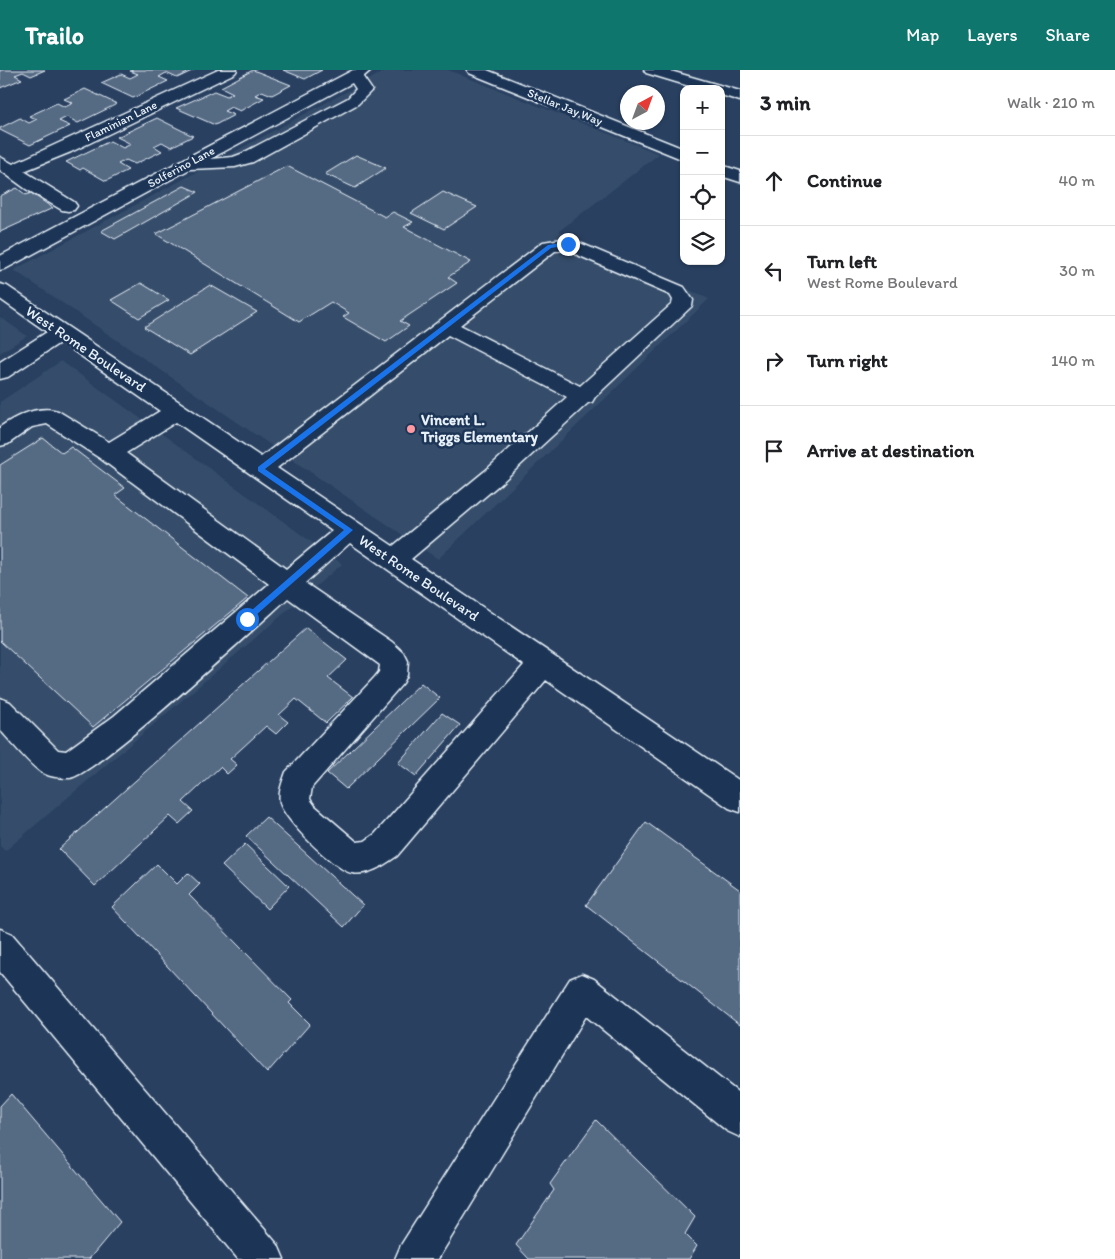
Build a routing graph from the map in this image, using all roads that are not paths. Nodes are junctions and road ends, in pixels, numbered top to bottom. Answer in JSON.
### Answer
{"nodes":[{"id":1,"x":230,"y":70,"type":"edge"},
{"id":2,"x":474,"y":70,"type":"edge"},
{"id":3,"x":651,"y":70,"type":"edge"},
{"id":4,"x":359,"y":72,"type":"edge"},
{"id":5,"x":702,"y":85,"type":"edge"},
{"id":6,"x":725,"y":91,"type":"edge"},
{"id":7,"x":740,"y":96,"type":"edge"},
{"id":8,"x":680,"y":153,"type":"edge"},
{"id":9,"x":184,"y":165,"type":"junction"},
{"id":10,"x":6,"y":166,"type":"edge"},
{"id":11,"x":725,"y":171,"type":"edge"},
{"id":12,"x":740,"y":177,"type":"edge"},
{"id":13,"x":68,"y":206,"type":"dead end"},
{"id":14,"x":0,"y":264,"type":"edge"},
{"id":15,"x":0,"y":290,"type":"edge"},
{"id":16,"x":446,"y":326,"type":"junction"},
{"id":17,"x":62,"y":332,"type":"junction"},
{"id":18,"x":0,"y":372,"type":"edge"},
{"id":19,"x":584,"y":396,"type":"junction"},
{"id":20,"x":176,"y":411,"type":"junction"},
{"id":21,"x":0,"y":438,"type":"edge"},
{"id":22,"x":109,"y":453,"type":"junction"},
{"id":23,"x":261,"y":469,"type":"junction"},
{"id":24,"x":349,"y":530,"type":"junction"},
{"id":25,"x":394,"y":560,"type":"junction"},
{"id":26,"x":287,"y":584,"type":"junction"},
{"id":27,"x":543,"y":663,"type":"junction"},
{"id":28,"x":0,"y":711,"type":"edge"},
{"id":29,"x":740,"y":798,"type":"edge"},
{"id":30,"x":0,"y":946,"type":"edge"},
{"id":31,"x":740,"y":1118,"type":"edge"},
{"id":32,"x":264,"y":1259,"type":"edge"},
{"id":33,"x":416,"y":1259,"type":"edge"}],
"edges":[{"from":1,"to":10,"type":"street","name":"Flaminian Lane"},
{"from":2,"to":8,"type":"street","name":"Stellar Jay Way"},
{"from":3,"to":5,"type":"street"},
{"from":4,"to":9,"type":"street","name":"Solferino Lane"},
{"from":4,"to":9,"type":"street"},
{"from":6,"to":7,"type":"street"},
{"from":9,"to":14,"type":"street","name":"Solferino Lane"},
{"from":10,"to":13,"type":"street"},
{"from":11,"to":12,"type":"street"},
{"from":15,"to":17,"type":"street","name":"West Rome Boulevard"},
{"from":16,"to":19,"type":"street"},
{"from":16,"to":19,"type":"street"},
{"from":16,"to":23,"type":"street"},
{"from":17,"to":18,"type":"street"},
{"from":17,"to":20,"type":"street","name":"West Rome Boulevard"},
{"from":19,"to":25,"type":"street"},
{"from":20,"to":22,"type":"street"},
{"from":20,"to":23,"type":"street","name":"West Rome Boulevard"},
{"from":21,"to":22,"type":"street"},
{"from":22,"to":26,"type":"street"},
{"from":23,"to":24,"type":"street","name":"West Rome Boulevard"},
{"from":24,"to":25,"type":"street","name":"West Rome Boulevard"},
{"from":24,"to":26,"type":"street"},
{"from":25,"to":27,"type":"street","name":"West Rome Boulevard"},
{"from":26,"to":27,"type":"street"},
{"from":26,"to":28,"type":"street"},
{"from":27,"to":29,"type":"street","name":"West Rome Boulevard"},
{"from":30,"to":32,"type":"street"},
{"from":31,"to":33,"type":"street"}]}
